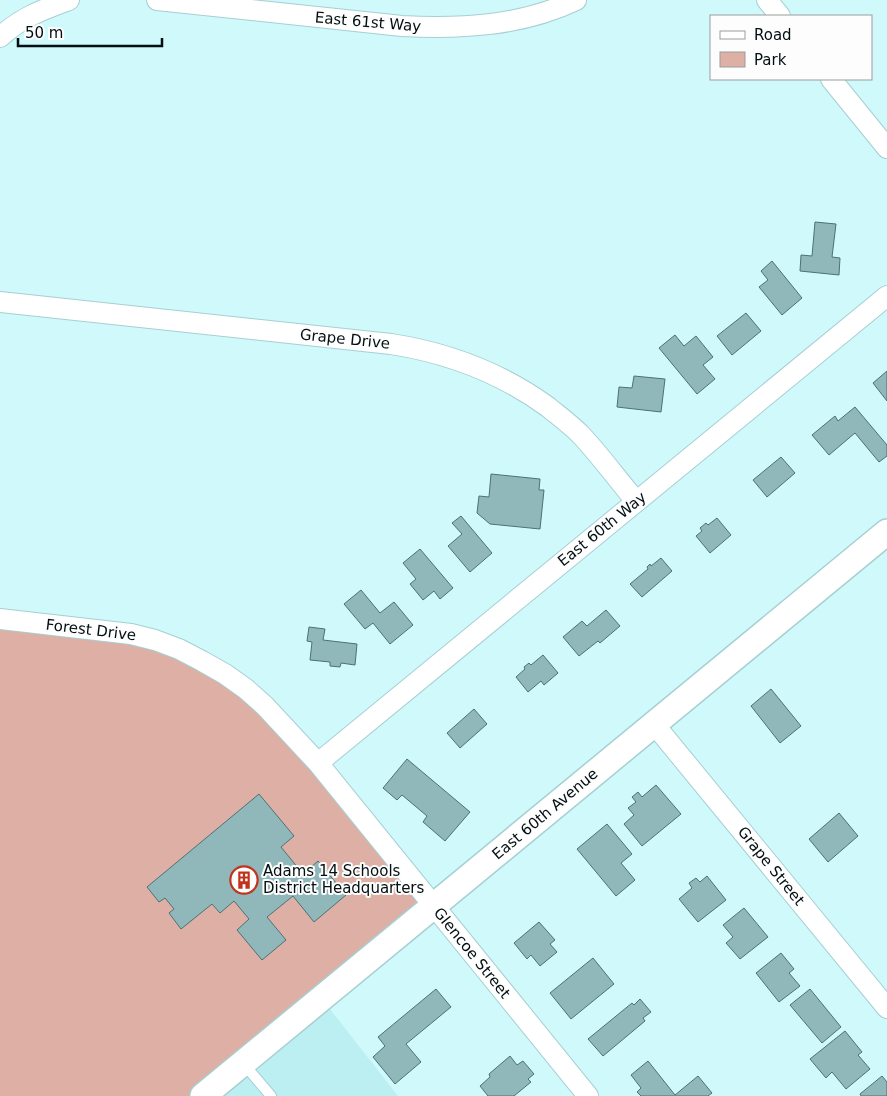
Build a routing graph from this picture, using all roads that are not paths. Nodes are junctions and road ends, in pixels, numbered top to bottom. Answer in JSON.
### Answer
{"nodes":[{"id":1,"x":69,"y":0,"type":"edge"},
{"id":2,"x":157,"y":0,"type":"edge"},
{"id":3,"x":576,"y":0,"type":"edge"},
{"id":4,"x":767,"y":0,"type":"edge"},
{"id":5,"x":779,"y":15,"type":"edge"},
{"id":6,"x":0,"y":37,"type":"edge"},
{"id":7,"x":832,"y":80,"type":"edge"},
{"id":8,"x":887,"y":148,"type":"edge"},
{"id":9,"x":887,"y":296,"type":"edge"},
{"id":10,"x":0,"y":302,"type":"edge"},
{"id":11,"x":636,"y":501,"type":"junction"},
{"id":12,"x":887,"y":532,"type":"edge"},
{"id":13,"x":0,"y":619,"type":"edge"},
{"id":14,"x":654,"y":724,"type":"junction"},
{"id":15,"x":318,"y":763,"type":"junction"},
{"id":16,"x":434,"y":906,"type":"junction"},
{"id":17,"x":887,"y":1008,"type":"edge"},
{"id":18,"x":243,"y":1062,"type":"junction"},
{"id":19,"x":203,"y":1096,"type":"edge"},
{"id":20,"x":271,"y":1096,"type":"edge"},
{"id":21,"x":588,"y":1096,"type":"edge"}],
"edges":[{"from":1,"to":6,"type":"street"},
{"from":2,"to":3,"type":"street","name":"East 61st Way"},
{"from":4,"to":5,"type":"street"},
{"from":7,"to":8,"type":"street"},
{"from":9,"to":11,"type":"street","name":"East 60th Way"},
{"from":10,"to":11,"type":"street","name":"Grape Drive"},
{"from":11,"to":15,"type":"street","name":"East 60th Way"},
{"from":12,"to":14,"type":"street","name":"East 60th Avenue"},
{"from":13,"to":15,"type":"street","name":"Forest Drive"},
{"from":14,"to":16,"type":"street","name":"East 60th Avenue"},
{"from":14,"to":17,"type":"street","name":"Grape Street"},
{"from":15,"to":16,"type":"street","name":"Glencoe Street"},
{"from":16,"to":18,"type":"street","name":"East 60th Avenue"},
{"from":16,"to":21,"type":"street","name":"Glencoe Street"},
{"from":18,"to":19,"type":"street","name":"East 60th Avenue"},
{"from":18,"to":20,"type":"lane"}]}
